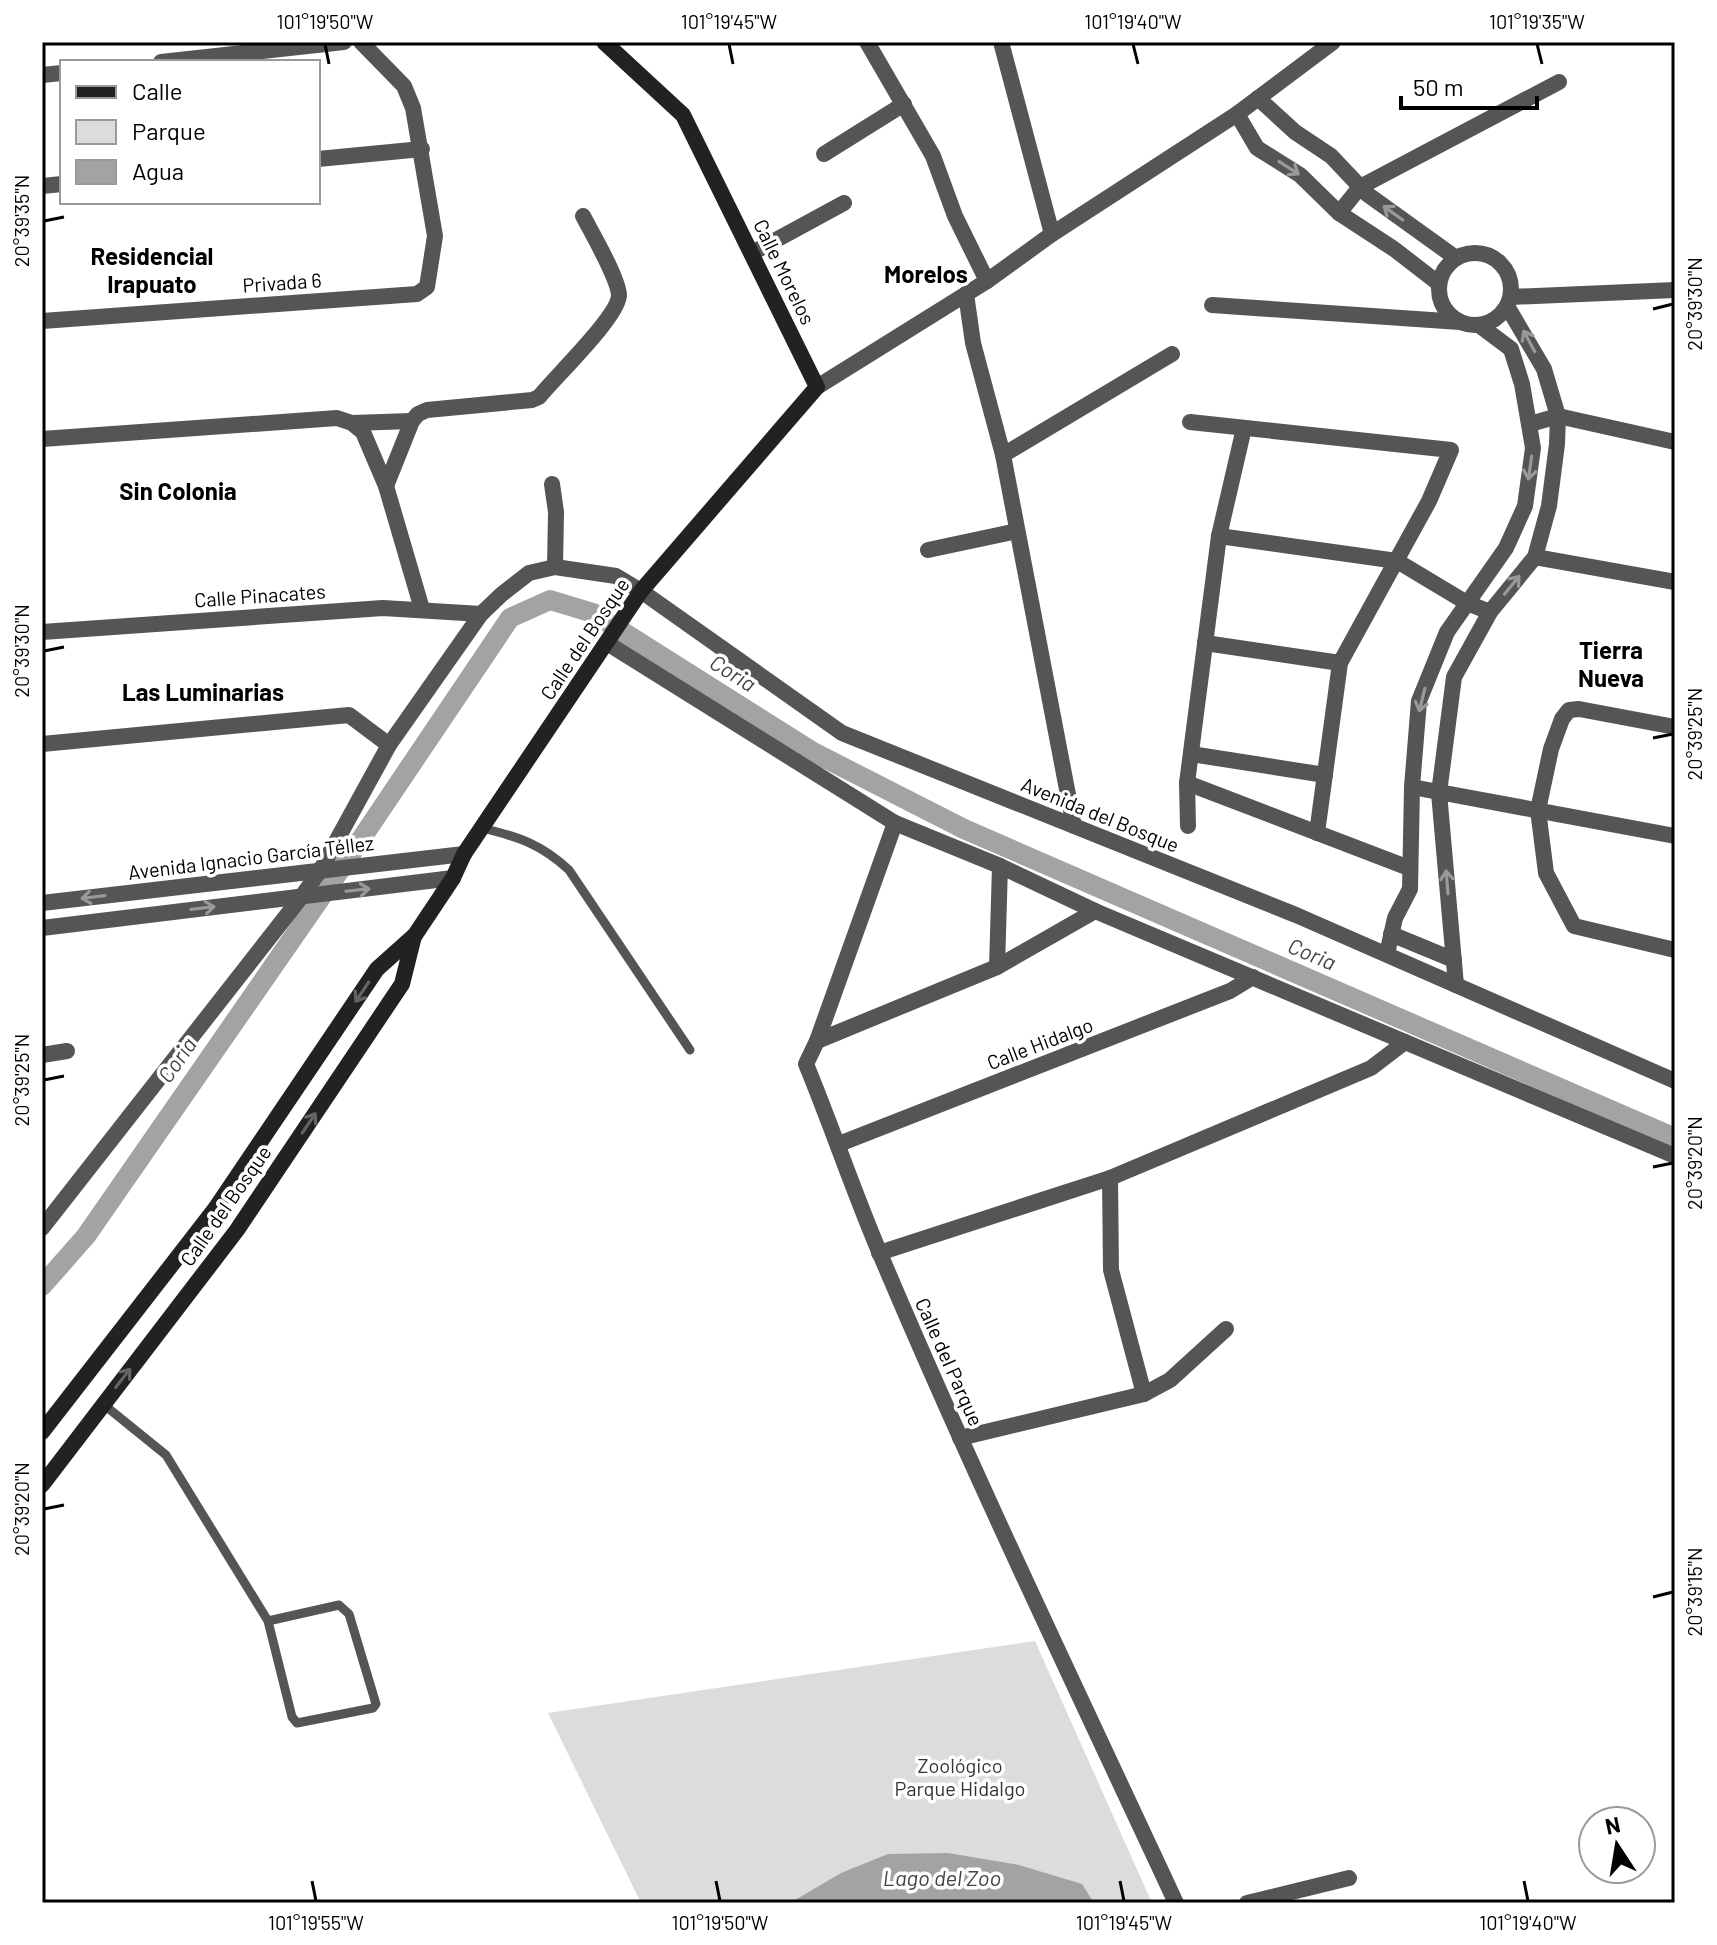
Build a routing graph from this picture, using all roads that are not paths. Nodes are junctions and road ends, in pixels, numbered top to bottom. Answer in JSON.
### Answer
{"nodes":[{"id":1,"x":344,"y":42,"type":"edge"},
{"id":2,"x":361,"y":42,"type":"edge"},
{"id":3,"x":604,"y":42,"type":"edge"},
{"id":4,"x":867,"y":42,"type":"edge"},
{"id":5,"x":1001,"y":42,"type":"edge"},
{"id":6,"x":1333,"y":42,"type":"edge"},
{"id":7,"x":179,"y":60,"type":"edge"},
{"id":8,"x":1559,"y":82,"type":"dead end"},
{"id":9,"x":1258,"y":98,"type":"junction"},
{"id":10,"x":904,"y":104,"type":"junction"},
{"id":11,"x":1237,"y":114,"type":"junction"},
{"id":12,"x":422,"y":149,"type":"junction"},
{"id":13,"x":824,"y":154,"type":"dead end"},
{"id":14,"x":320,"y":159,"type":"edge"},
{"id":15,"x":1360,"y":187,"type":"junction"},
{"id":16,"x":844,"y":203,"type":"dead end"},
{"id":17,"x":1339,"y":213,"type":"junction"},
{"id":18,"x":583,"y":216,"type":"dead end"},
{"id":19,"x":1052,"y":234,"type":"junction"},
{"id":20,"x":752,"y":253,"type":"junction"},
{"id":21,"x":1456,"y":258,"type":"junction"},
{"id":22,"x":987,"y":281,"type":"junction"},
{"id":23,"x":1438,"y":283,"type":"junction"},
{"id":24,"x":1675,"y":290,"type":"edge"},
{"id":25,"x":966,"y":294,"type":"junction"},
{"id":26,"x":1509,"y":302,"type":"junction"},
{"id":27,"x":1212,"y":305,"type":"dead end"},
{"id":28,"x":42,"y":321,"type":"edge"},
{"id":29,"x":1460,"y":322,"type":"junction"},
{"id":30,"x":1479,"y":325,"type":"junction"},
{"id":31,"x":1172,"y":354,"type":"dead end"},
{"id":32,"x":817,"y":387,"type":"junction"},
{"id":33,"x":1558,"y":416,"type":"junction"},
{"id":34,"x":412,"y":421,"type":"junction"},
{"id":35,"x":1190,"y":422,"type":"dead end"},
{"id":36,"x":352,"y":423,"type":"junction"},
{"id":37,"x":1530,"y":424,"type":"junction"},
{"id":38,"x":1244,"y":428,"type":"junction"},
{"id":39,"x":42,"y":439,"type":"edge"},
{"id":40,"x":1675,"y":442,"type":"edge"},
{"id":41,"x":1003,"y":455,"type":"junction"},
{"id":42,"x":552,"y":484,"type":"dead end"},
{"id":43,"x":386,"y":486,"type":"junction"},
{"id":44,"x":1017,"y":531,"type":"junction"},
{"id":45,"x":1219,"y":536,"type":"junction"},
{"id":46,"x":928,"y":550,"type":"dead end"},
{"id":47,"x":1535,"y":557,"type":"junction"},
{"id":48,"x":1397,"y":561,"type":"junction"},
{"id":49,"x":555,"y":567,"type":"junction"},
{"id":50,"x":1675,"y":582,"type":"edge"},
{"id":51,"x":641,"y":591,"type":"junction"},
{"id":52,"x":1467,"y":603,"type":"junction"},
{"id":53,"x":422,"y":609,"type":"junction"},
{"id":54,"x":1490,"y":612,"type":"junction"},
{"id":55,"x":481,"y":614,"type":"junction"},
{"id":56,"x":42,"y":632,"type":"edge"},
{"id":57,"x":611,"y":637,"type":"junction"},
{"id":58,"x":1205,"y":643,"type":"junction"},
{"id":59,"x":1340,"y":663,"type":"junction"},
{"id":60,"x":1675,"y":727,"type":"edge"},
{"id":61,"x":42,"y":744,"type":"edge"},
{"id":62,"x":389,"y":745,"type":"junction"},
{"id":63,"x":1191,"y":754,"type":"junction"},
{"id":64,"x":1325,"y":775,"type":"junction"},
{"id":65,"x":1187,"y":783,"type":"junction"},
{"id":66,"x":1412,"y":787,"type":"junction"},
{"id":67,"x":1439,"y":793,"type":"junction"},
{"id":68,"x":1538,"y":810,"type":"junction"},
{"id":69,"x":895,"y":823,"type":"junction"},
{"id":70,"x":1074,"y":826,"type":"junction"},
{"id":71,"x":1188,"y":826,"type":"dead end"},
{"id":72,"x":482,"y":828,"type":"junction"},
{"id":73,"x":1317,"y":833,"type":"junction"},
{"id":74,"x":1675,"y":836,"type":"edge"},
{"id":75,"x":464,"y":854,"type":"junction"},
{"id":76,"x":1000,"y":866,"type":"junction"},
{"id":77,"x":329,"y":868,"type":"junction"},
{"id":78,"x":1409,"y":868,"type":"junction"},
{"id":79,"x":453,"y":878,"type":"junction"},
{"id":80,"x":302,"y":896,"type":"junction"},
{"id":81,"x":42,"y":903,"type":"edge"},
{"id":82,"x":1095,"y":911,"type":"junction"},
{"id":83,"x":42,"y":928,"type":"edge"},
{"id":84,"x":1391,"y":934,"type":"junction"},
{"id":85,"x":415,"y":935,"type":"junction"},
{"id":86,"x":1675,"y":950,"type":"edge"},
{"id":87,"x":1387,"y":954,"type":"junction"},
{"id":88,"x":1454,"y":960,"type":"junction"},
{"id":89,"x":997,"y":967,"type":"junction"},
{"id":90,"x":1253,"y":977,"type":"junction"},
{"id":91,"x":1456,"y":985,"type":"junction"},
{"id":92,"x":817,"y":1041,"type":"junction"},
{"id":93,"x":1405,"y":1042,"type":"junction"},
{"id":94,"x":690,"y":1050,"type":"dead end"},
{"id":95,"x":67,"y":1051,"type":"dead end"},
{"id":96,"x":42,"y":1055,"type":"edge"},
{"id":97,"x":1675,"y":1081,"type":"edge"},
{"id":98,"x":839,"y":1144,"type":"junction"},
{"id":99,"x":1675,"y":1156,"type":"edge"},
{"id":100,"x":1110,"y":1178,"type":"junction"},
{"id":101,"x":42,"y":1228,"type":"edge"},
{"id":102,"x":879,"y":1253,"type":"junction"},
{"id":103,"x":1226,"y":1329,"type":"dead end"},
{"id":104,"x":1144,"y":1394,"type":"junction"},
{"id":105,"x":103,"y":1404,"type":"junction"},
{"id":106,"x":42,"y":1432,"type":"edge"},
{"id":107,"x":960,"y":1438,"type":"junction"},
{"id":108,"x":42,"y":1485,"type":"edge"},
{"id":109,"x":268,"y":1621,"type":"junction"},
{"id":110,"x":1349,"y":1878,"type":"dead end"},
{"id":111,"x":1176,"y":1903,"type":"edge"},
{"id":112,"x":1247,"y":1903,"type":"edge"}],
"edges":[{"from":1,"to":7,"type":"street"},
{"from":2,"to":12,"type":"street"},
{"from":3,"to":20,"type":"street","name":"Calle Morelos"},
{"from":4,"to":10,"type":"street"},
{"from":5,"to":19,"type":"street"},
{"from":6,"to":9,"type":"street"},
{"from":8,"to":15,"type":"street"},
{"from":9,"to":11,"type":"street"},
{"from":9,"to":15,"type":"street"},
{"from":10,"to":13,"type":"street"},
{"from":10,"to":22,"type":"street"},
{"from":11,"to":17,"type":"street","one_way":true},
{"from":11,"to":19,"type":"street"},
{"from":12,"to":14,"type":"street"},
{"from":12,"to":28,"type":"street","name":"Privada 6"},
{"from":15,"to":17,"type":"street"},
{"from":21,"to":15,"type":"street","one_way":true},
{"from":16,"to":20,"type":"street"},
{"from":17,"to":23,"type":"street"},
{"from":18,"to":34,"type":"street"},
{"from":19,"to":22,"type":"street"},
{"from":20,"to":32,"type":"street","name":"Calle Morelos"},
{"from":21,"to":23,"type":"street"},
{"from":21,"to":26,"type":"street"},
{"from":22,"to":25,"type":"street"},
{"from":23,"to":29,"type":"street"},
{"from":24,"to":26,"type":"street"},
{"from":25,"to":32,"type":"street"},
{"from":25,"to":41,"type":"street"},
{"from":26,"to":30,"type":"street"},
{"from":33,"to":26,"type":"street","one_way":true},
{"from":27,"to":29,"type":"street"},
{"from":29,"to":30,"type":"street"},
{"from":30,"to":37,"type":"street"},
{"from":31,"to":41,"type":"street"},
{"from":32,"to":51,"type":"street","name":"Calle del Bosque"},
{"from":33,"to":37,"type":"street"},
{"from":33,"to":40,"type":"street"},
{"from":33,"to":47,"type":"street"},
{"from":34,"to":36,"type":"street"},
{"from":34,"to":43,"type":"street"},
{"from":35,"to":38,"type":"street"},
{"from":36,"to":39,"type":"street"},
{"from":36,"to":43,"type":"street"},
{"from":37,"to":52,"type":"street","one_way":true},
{"from":38,"to":45,"type":"street"},
{"from":38,"to":48,"type":"street"},
{"from":41,"to":44,"type":"street"},
{"from":42,"to":49,"type":"street"},
{"from":43,"to":53,"type":"street"},
{"from":44,"to":46,"type":"street"},
{"from":44,"to":70,"type":"street"},
{"from":45,"to":48,"type":"street"},
{"from":45,"to":58,"type":"street"},
{"from":47,"to":50,"type":"street"},
{"from":54,"to":47,"type":"street","one_way":true},
{"from":48,"to":52,"type":"street"},
{"from":48,"to":59,"type":"street"},
{"from":49,"to":51,"type":"street","name":"Avenida del Bosque"},
{"from":49,"to":55,"type":"street","name":"Avenida del Bosque"},
{"from":51,"to":57,"type":"street","name":"Calle del Bosque"},
{"from":51,"to":70,"type":"street","name":"Avenida del Bosque"},
{"from":52,"to":54,"type":"street"},
{"from":52,"to":66,"type":"street","one_way":true},
{"from":53,"to":55,"type":"street","name":"Calle Pinacates"},
{"from":53,"to":56,"type":"street","name":"Calle Pinacates"},
{"from":54,"to":67,"type":"street"},
{"from":55,"to":62,"type":"street"},
{"from":57,"to":69,"type":"street"},
{"from":57,"to":72,"type":"street","name":"Calle del Bosque"},
{"from":58,"to":59,"type":"street"},
{"from":58,"to":63,"type":"street"},
{"from":59,"to":64,"type":"street"},
{"from":60,"to":68,"type":"street"},
{"from":61,"to":62,"type":"street"},
{"from":62,"to":77,"type":"street"},
{"from":63,"to":64,"type":"street"},
{"from":63,"to":65,"type":"street"},
{"from":64,"to":73,"type":"street"},
{"from":65,"to":71,"type":"street"},
{"from":65,"to":73,"type":"street"},
{"from":66,"to":67,"type":"street"},
{"from":66,"to":78,"type":"street"},
{"from":67,"to":68,"type":"street"},
{"from":88,"to":67,"type":"street","one_way":true},
{"from":68,"to":74,"type":"street"},
{"from":68,"to":86,"type":"street"},
{"from":69,"to":76,"type":"street"},
{"from":69,"to":92,"type":"street","name":"Calle del Parque"},
{"from":70,"to":87,"type":"street","name":"Avenida del Bosque"},
{"from":72,"to":75,"type":"street","name":"Calle del Bosque"},
{"from":72,"to":94,"type":"lane"},
{"from":73,"to":78,"type":"street"},
{"from":75,"to":77,"type":"street","name":"Avenida Ignacio García Téllez"},
{"from":75,"to":79,"type":"street","name":"Calle del Bosque"},
{"from":76,"to":82,"type":"street"},
{"from":76,"to":89,"type":"street"},
{"from":77,"to":80,"type":"street"},
{"from":77,"to":81,"type":"street","name":"Avenida Ignacio García Téllez","one_way":true},
{"from":78,"to":84,"type":"street"},
{"from":80,"to":79,"type":"street","one_way":true},
{"from":79,"to":85,"type":"street","name":"Calle del Bosque"},
{"from":83,"to":80,"type":"street","one_way":true},
{"from":80,"to":101,"type":"street"},
{"from":82,"to":89,"type":"street"},
{"from":82,"to":90,"type":"street"},
{"from":84,"to":87,"type":"street"},
{"from":84,"to":88,"type":"street"},
{"from":105,"to":85,"type":"street","name":"Calle del Bosque","one_way":true},
{"from":85,"to":106,"type":"street","name":"Calle del Bosque","one_way":true},
{"from":87,"to":91,"type":"street","name":"Avenida del Bosque"},
{"from":88,"to":91,"type":"street"},
{"from":89,"to":92,"type":"street"},
{"from":90,"to":93,"type":"street"},
{"from":90,"to":98,"type":"street","name":"Calle Hidalgo"},
{"from":91,"to":97,"type":"street","name":"Avenida del Bosque"},
{"from":92,"to":98,"type":"street","name":"Calle del Parque"},
{"from":93,"to":99,"type":"street"},
{"from":93,"to":100,"type":"street"},
{"from":95,"to":96,"type":"street"},
{"from":98,"to":102,"type":"street","name":"Calle del Parque"},
{"from":100,"to":102,"type":"street"},
{"from":100,"to":104,"type":"street"},
{"from":102,"to":107,"type":"street","name":"Calle del Parque"},
{"from":103,"to":104,"type":"street"},
{"from":104,"to":107,"type":"street"},
{"from":105,"to":108,"type":"street","name":"Calle del Bosque"},
{"from":105,"to":109,"type":"lane"},
{"from":107,"to":111,"type":"street","name":"Calle del Parque"},
{"from":109,"to":109,"type":"lane"},
{"from":110,"to":112,"type":"street"}]}
